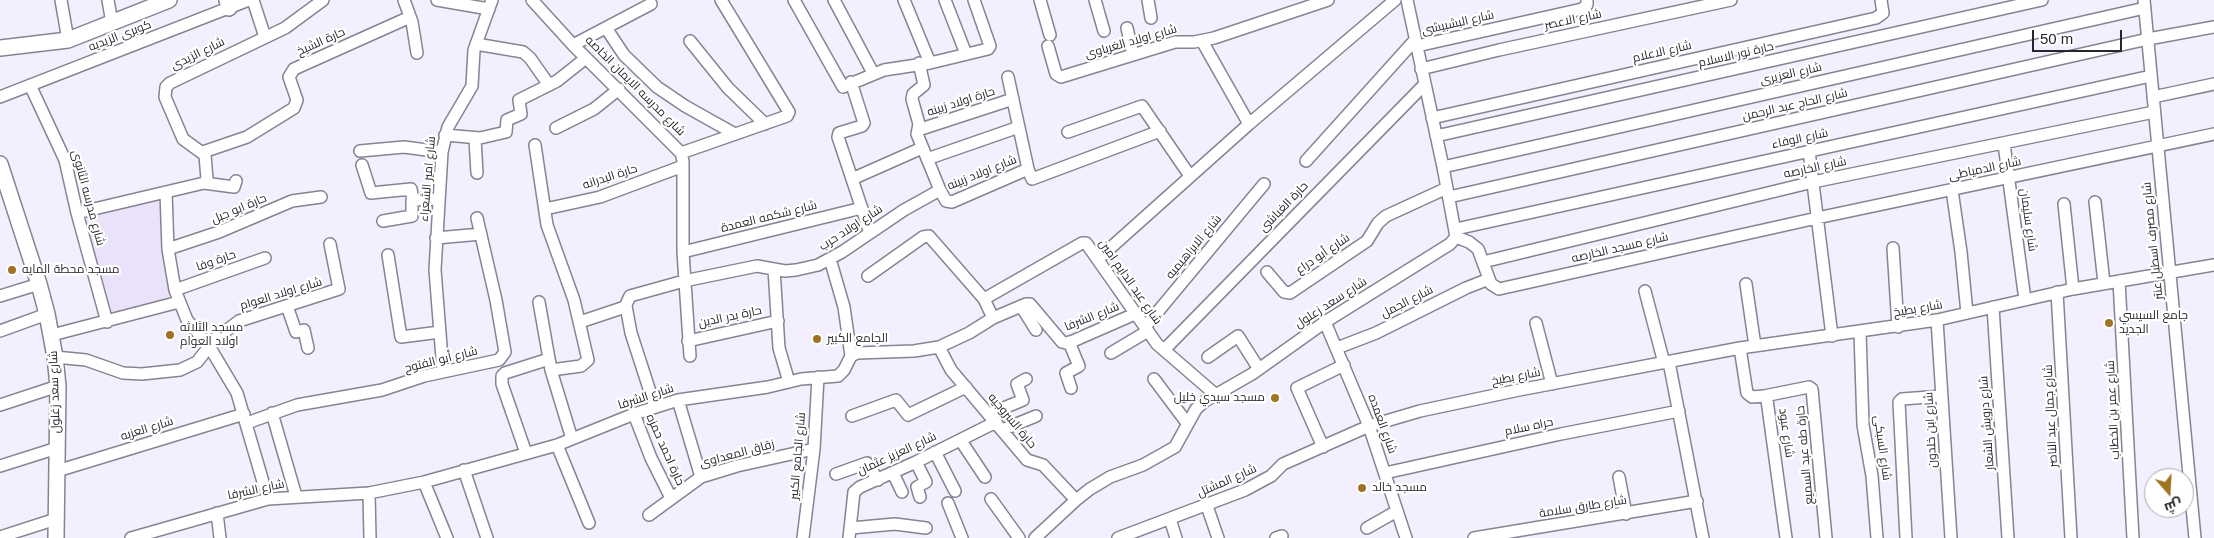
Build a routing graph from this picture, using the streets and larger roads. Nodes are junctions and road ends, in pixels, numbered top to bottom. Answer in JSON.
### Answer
{"nodes":[{"id":1,"x":61,"y":0,"type":"edge"},
{"id":2,"x":108,"y":0,"type":"edge"},
{"id":3,"x":169,"y":0,"type":"edge"},
{"id":4,"x":251,"y":0,"type":"edge"},
{"id":5,"x":323,"y":0,"type":"edge"},
{"id":6,"x":404,"y":0,"type":"edge"},
{"id":7,"x":437,"y":0,"type":"edge"},
{"id":8,"x":532,"y":0,"type":"edge"},
{"id":9,"x":721,"y":0,"type":"edge"},
{"id":10,"x":794,"y":0,"type":"edge"},
{"id":11,"x":834,"y":0,"type":"edge"},
{"id":12,"x":904,"y":0,"type":"edge"},
{"id":13,"x":945,"y":0,"type":"edge"},
{"id":14,"x":974,"y":0,"type":"edge"},
{"id":15,"x":1040,"y":0,"type":"edge"},
{"id":16,"x":1096,"y":0,"type":"edge"},
{"id":17,"x":1148,"y":0,"type":"edge"},
{"id":18,"x":1328,"y":0,"type":"edge"},
{"id":19,"x":1395,"y":0,"type":"edge"},
{"id":20,"x":1407,"y":0,"type":"edge"},
{"id":21,"x":1587,"y":0,"type":"edge"},
{"id":22,"x":1731,"y":0,"type":"edge"},
{"id":23,"x":1881,"y":0,"type":"edge"},
{"id":24,"x":2042,"y":0,"type":"edge"},
{"id":25,"x":228,"y":4,"type":"edge"},
{"id":26,"x":491,"y":4,"type":"edge"},
{"id":27,"x":652,"y":4,"type":"dead end"},
{"id":28,"x":2145,"y":4,"type":"edge"},
{"id":29,"x":410,"y":17,"type":"junction"},
{"id":30,"x":1151,"y":18,"type":"dead end"},
{"id":31,"x":112,"y":23,"type":"junction"},
{"id":32,"x":2214,"y":27,"type":"edge"},
{"id":33,"x":606,"y":28,"type":"junction"},
{"id":34,"x":1127,"y":28,"type":"dead end"},
{"id":35,"x":1104,"y":31,"type":"dead end"},
{"id":36,"x":265,"y":37,"type":"junction"},
{"id":37,"x":2148,"y":39,"type":"junction"},
{"id":38,"x":68,"y":40,"type":"junction"},
{"id":39,"x":690,"y":41,"type":"dead end"},
{"id":40,"x":1202,"y":41,"type":"junction"},
{"id":41,"x":1416,"y":43,"type":"junction"},
{"id":42,"x":476,"y":44,"type":"junction"},
{"id":43,"x":573,"y":45,"type":"junction"},
{"id":44,"x":0,"y":48,"type":"edge"},
{"id":45,"x":417,"y":53,"type":"dead end"},
{"id":46,"x":966,"y":54,"type":"junction"},
{"id":47,"x":1133,"y":55,"type":"junction"},
{"id":48,"x":586,"y":58,"type":"junction"},
{"id":49,"x":924,"y":63,"type":"junction"},
{"id":50,"x":1422,"y":69,"type":"junction"},
{"id":51,"x":873,"y":73,"type":"junction"},
{"id":52,"x":2151,"y":76,"type":"junction"},
{"id":53,"x":1008,"y":77,"type":"dead end"},
{"id":54,"x":852,"y":82,"type":"junction"},
{"id":55,"x":1425,"y":84,"type":"junction"},
{"id":56,"x":2214,"y":84,"type":"edge"},
{"id":57,"x":30,"y":85,"type":"junction"},
{"id":58,"x":549,"y":86,"type":"junction"},
{"id":59,"x":619,"y":89,"type":"junction"},
{"id":60,"x":0,"y":97,"type":"edge"},
{"id":61,"x":2153,"y":97,"type":"junction"},
{"id":62,"x":1013,"y":100,"type":"junction"},
{"id":63,"x":2154,"y":112,"type":"junction"},
{"id":64,"x":1432,"y":118,"type":"junction"},
{"id":65,"x":765,"y":124,"type":"junction"},
{"id":66,"x":1249,"y":124,"type":"junction"},
{"id":67,"x":1019,"y":127,"type":"junction"},
{"id":68,"x":556,"y":128,"type":"dead end"},
{"id":69,"x":918,"y":130,"type":"junction"},
{"id":70,"x":1160,"y":131,"type":"junction"},
{"id":71,"x":1068,"y":132,"type":"dead end"},
{"id":72,"x":735,"y":134,"type":"junction"},
{"id":73,"x":2214,"y":134,"type":"edge"},
{"id":74,"x":445,"y":135,"type":"junction"},
{"id":75,"x":1436,"y":136,"type":"junction"},
{"id":76,"x":475,"y":138,"type":"junction"},
{"id":77,"x":2004,"y":144,"type":"junction"},
{"id":78,"x":535,"y":145,"type":"dead end"},
{"id":79,"x":2157,"y":145,"type":"junction"},
{"id":80,"x":360,"y":150,"type":"dead end"},
{"id":81,"x":1809,"y":151,"type":"junction"},
{"id":82,"x":203,"y":152,"type":"junction"},
{"id":83,"x":442,"y":152,"type":"junction"},
{"id":84,"x":681,"y":153,"type":"junction"},
{"id":85,"x":925,"y":153,"type":"junction"},
{"id":86,"x":1306,"y":161,"type":"dead end"},
{"id":87,"x":0,"y":164,"type":"edge"},
{"id":88,"x":362,"y":165,"type":"dead end"},
{"id":89,"x":683,"y":166,"type":"junction"},
{"id":90,"x":1443,"y":167,"type":"junction"},
{"id":91,"x":1028,"y":169,"type":"junction"},
{"id":92,"x":478,"y":173,"type":"dead end"},
{"id":93,"x":1190,"y":176,"type":"junction"},
{"id":94,"x":852,"y":179,"type":"junction"},
{"id":95,"x":2009,"y":179,"type":"junction"},
{"id":96,"x":236,"y":181,"type":"dead end"},
{"id":97,"x":1813,"y":182,"type":"junction"},
{"id":98,"x":204,"y":184,"type":"junction"},
{"id":99,"x":1264,"y":184,"type":"dead end"},
{"id":100,"x":940,"y":190,"type":"junction"},
{"id":101,"x":1952,"y":190,"type":"junction"},
{"id":102,"x":166,"y":192,"type":"junction"},
{"id":103,"x":1448,"y":192,"type":"junction"},
{"id":104,"x":321,"y":197,"type":"dead end"},
{"id":105,"x":439,"y":199,"type":"junction"},
{"id":106,"x":413,"y":200,"type":"junction"},
{"id":107,"x":2095,"y":202,"type":"dead end"},
{"id":108,"x":2064,"y":204,"type":"dead end"},
{"id":109,"x":862,"y":208,"type":"junction"},
{"id":110,"x":545,"y":209,"type":"junction"},
{"id":111,"x":77,"y":212,"type":"junction"},
{"id":112,"x":477,"y":218,"type":"dead end"},
{"id":113,"x":1817,"y":218,"type":"junction"},
{"id":114,"x":383,"y":221,"type":"dead end"},
{"id":115,"x":870,"y":233,"type":"junction"},
{"id":116,"x":1456,"y":233,"type":"junction"},
{"id":117,"x":481,"y":234,"type":"junction"},
{"id":118,"x":436,"y":238,"type":"junction"},
{"id":119,"x":330,"y":244,"type":"dead end"},
{"id":120,"x":1893,"y":248,"type":"dead end"},
{"id":121,"x":168,"y":249,"type":"junction"},
{"id":122,"x":683,"y":252,"type":"junction"},
{"id":123,"x":388,"y":255,"type":"dead end"},
{"id":124,"x":265,"y":258,"type":"dead end"},
{"id":125,"x":830,"y":259,"type":"junction"},
{"id":126,"x":1098,"y":259,"type":"junction"},
{"id":127,"x":1484,"y":262,"type":"junction"},
{"id":128,"x":2214,"y":264,"type":"edge"},
{"id":129,"x":774,"y":269,"type":"junction"},
{"id":130,"x":1267,"y":272,"type":"dead end"},
{"id":131,"x":2170,"y":273,"type":"junction"},
{"id":132,"x":868,"y":276,"type":"dead end"},
{"id":133,"x":1489,"y":280,"type":"junction"},
{"id":134,"x":684,"y":281,"type":"junction"},
{"id":135,"x":2119,"y":281,"type":"junction"},
{"id":136,"x":2104,"y":283,"type":"junction"},
{"id":137,"x":39,"y":284,"type":"junction"},
{"id":138,"x":1746,"y":284,"type":"dead end"},
{"id":139,"x":2073,"y":288,"type":"junction"},
{"id":140,"x":175,"y":290,"type":"junction"},
{"id":141,"x":1645,"y":291,"type":"dead end"},
{"id":142,"x":2057,"y":292,"type":"junction"},
{"id":143,"x":0,"y":296,"type":"edge"},
{"id":144,"x":984,"y":300,"type":"junction"},
{"id":145,"x":2025,"y":300,"type":"junction"},
{"id":146,"x":179,"y":302,"type":"junction"},
{"id":147,"x":539,"y":302,"type":"dead end"},
{"id":148,"x":287,"y":306,"type":"junction"},
{"id":149,"x":626,"y":306,"type":"junction"},
{"id":150,"x":1021,"y":306,"type":"junction"},
{"id":151,"x":1994,"y":307,"type":"junction"},
{"id":152,"x":1137,"y":313,"type":"junction"},
{"id":153,"x":1966,"y":313,"type":"junction"},
{"id":154,"x":47,"y":314,"type":"junction"},
{"id":155,"x":994,"y":318,"type":"junction"},
{"id":156,"x":1937,"y":320,"type":"junction"},
{"id":157,"x":778,"y":321,"type":"junction"},
{"id":158,"x":107,"y":322,"type":"junction"},
{"id":159,"x":580,"y":322,"type":"junction"},
{"id":160,"x":1325,"y":322,"type":"junction"},
{"id":161,"x":1536,"y":323,"type":"dead end"},
{"id":162,"x":1898,"y":327,"type":"junction"},
{"id":163,"x":1147,"y":329,"type":"junction"},
{"id":164,"x":1036,"y":330,"type":"dead end"},
{"id":165,"x":0,"y":331,"type":"edge"},
{"id":166,"x":440,"y":332,"type":"junction"},
{"id":167,"x":1860,"y":332,"type":"junction"},
{"id":168,"x":52,"y":335,"type":"junction"},
{"id":169,"x":1832,"y":336,"type":"junction"},
{"id":170,"x":688,"y":340,"type":"junction"},
{"id":171,"x":1069,"y":342,"type":"junction"},
{"id":172,"x":209,"y":346,"type":"junction"},
{"id":173,"x":1755,"y":346,"type":"junction"},
{"id":174,"x":939,"y":347,"type":"junction"},
{"id":175,"x":308,"y":348,"type":"dead end"},
{"id":176,"x":1337,"y":348,"type":"junction"},
{"id":177,"x":1740,"y":348,"type":"junction"},
{"id":178,"x":1164,"y":350,"type":"junction"},
{"id":179,"x":1111,"y":353,"type":"dead end"},
{"id":180,"x":690,"y":356,"type":"dead end"},
{"id":181,"x":851,"y":356,"type":"junction"},
{"id":182,"x":55,"y":357,"type":"junction"},
{"id":183,"x":1208,"y":357,"type":"dead end"},
{"id":184,"x":1667,"y":362,"type":"junction"},
{"id":185,"x":550,"y":364,"type":"junction"},
{"id":186,"x":1344,"y":365,"type":"junction"},
{"id":187,"x":1258,"y":369,"type":"junction"},
{"id":188,"x":443,"y":371,"type":"junction"},
{"id":189,"x":818,"y":377,"type":"junction"},
{"id":190,"x":1026,"y":379,"type":"dead end"},
{"id":191,"x":1154,"y":379,"type":"dead end"},
{"id":192,"x":789,"y":382,"type":"junction"},
{"id":193,"x":1552,"y":384,"type":"junction"},
{"id":194,"x":58,"y":386,"type":"junction"},
{"id":195,"x":966,"y":387,"type":"junction"},
{"id":196,"x":1071,"y":388,"type":"dead end"},
{"id":197,"x":1216,"y":395,"type":"junction"},
{"id":198,"x":1764,"y":396,"type":"junction"},
{"id":199,"x":1942,"y":396,"type":"junction"},
{"id":200,"x":678,"y":400,"type":"junction"},
{"id":201,"x":0,"y":405,"type":"edge"},
{"id":202,"x":656,"y":407,"type":"junction"},
{"id":203,"x":1679,"y":411,"type":"junction"},
{"id":204,"x":272,"y":412,"type":"junction"},
{"id":205,"x":634,"y":414,"type":"junction"},
{"id":206,"x":852,"y":416,"type":"dead end"},
{"id":207,"x":1036,"y":416,"type":"dead end"},
{"id":208,"x":246,"y":418,"type":"junction"},
{"id":209,"x":995,"y":422,"type":"junction"},
{"id":210,"x":1188,"y":423,"type":"junction"},
{"id":211,"x":1369,"y":426,"type":"junction"},
{"id":212,"x":572,"y":439,"type":"junction"},
{"id":213,"x":961,"y":441,"type":"junction"},
{"id":214,"x":556,"y":445,"type":"junction"},
{"id":215,"x":1323,"y":447,"type":"junction"},
{"id":216,"x":57,"y":448,"type":"junction"},
{"id":217,"x":814,"y":449,"type":"junction"},
{"id":218,"x":935,"y":452,"type":"junction"},
{"id":219,"x":526,"y":453,"type":"junction"},
{"id":220,"x":916,"y":462,"type":"junction"},
{"id":221,"x":0,"y":466,"type":"edge"},
{"id":222,"x":464,"y":470,"type":"junction"},
{"id":223,"x":57,"y":471,"type":"junction"},
{"id":224,"x":893,"y":473,"type":"junction"},
{"id":225,"x":1385,"y":473,"type":"junction"},
{"id":226,"x":836,"y":474,"type":"dead end"},
{"id":227,"x":985,"y":476,"type":"dead end"},
{"id":228,"x":701,"y":477,"type":"junction"},
{"id":229,"x":1619,"y":477,"type":"dead end"},
{"id":230,"x":878,"y":480,"type":"junction"},
{"id":231,"x":424,"y":482,"type":"junction"},
{"id":232,"x":956,"y":491,"type":"dead end"},
{"id":233,"x":902,"y":492,"type":"dead end"},
{"id":234,"x":369,"y":493,"type":"junction"},
{"id":235,"x":296,"y":496,"type":"junction"},
{"id":236,"x":920,"y":496,"type":"dead end"},
{"id":237,"x":671,"y":498,"type":"junction"},
{"id":238,"x":268,"y":499,"type":"junction"},
{"id":239,"x":991,"y":499,"type":"dead end"},
{"id":240,"x":1076,"y":500,"type":"junction"},
{"id":241,"x":1697,"y":501,"type":"junction"},
{"id":242,"x":948,"y":503,"type":"dead end"},
{"id":243,"x":1207,"y":506,"type":"junction"},
{"id":244,"x":1397,"y":511,"type":"junction"},
{"id":245,"x":217,"y":513,"type":"junction"},
{"id":246,"x":1626,"y":514,"type":"junction"},
{"id":247,"x":649,"y":515,"type":"dead end"},
{"id":248,"x":56,"y":519,"type":"junction"},
{"id":249,"x":1170,"y":519,"type":"junction"},
{"id":250,"x":589,"y":523,"type":"dead end"},
{"id":251,"x":926,"y":528,"type":"dead end"},
{"id":252,"x":1367,"y":528,"type":"dead end"},
{"id":253,"x":850,"y":533,"type":"edge"},
{"id":254,"x":1042,"y":535,"type":"edge"},
{"id":255,"x":0,"y":537,"type":"edge"},
{"id":256,"x":56,"y":538,"type":"edge"},
{"id":257,"x":131,"y":538,"type":"edge"},
{"id":258,"x":220,"y":538,"type":"edge"},
{"id":259,"x":370,"y":538,"type":"edge"},
{"id":260,"x":447,"y":538,"type":"edge"},
{"id":261,"x":487,"y":538,"type":"edge"},
{"id":262,"x":803,"y":538,"type":"edge"},
{"id":263,"x":962,"y":538,"type":"edge"},
{"id":264,"x":1019,"y":538,"type":"edge"},
{"id":265,"x":1118,"y":538,"type":"edge"},
{"id":266,"x":1176,"y":538,"type":"edge"},
{"id":267,"x":1218,"y":538,"type":"edge"},
{"id":268,"x":1406,"y":538,"type":"edge"},
{"id":269,"x":1474,"y":538,"type":"edge"},
{"id":270,"x":1703,"y":538,"type":"edge"},
{"id":271,"x":1786,"y":538,"type":"edge"},
{"id":272,"x":1826,"y":538,"type":"edge"},
{"id":273,"x":1877,"y":538,"type":"edge"},
{"id":274,"x":1906,"y":538,"type":"edge"},
{"id":275,"x":1951,"y":538,"type":"edge"},
{"id":276,"x":2008,"y":538,"type":"edge"},
{"id":277,"x":2071,"y":538,"type":"edge"},
{"id":278,"x":2133,"y":538,"type":"edge"},
{"id":279,"x":2195,"y":538,"type":"edge"}],
"edges":[{"from":1,"to":38,"type":"street"},
{"from":2,"to":31,"type":"street"},
{"from":3,"to":31,"type":"street"},
{"from":4,"to":25,"type":"street","name":"كوبرى الزيديه"},
{"from":4,"to":36,"type":"street"},
{"from":5,"to":36,"type":"street","name":"شارع الزيدى"},
{"from":6,"to":29,"type":"street"},
{"from":7,"to":26,"type":"street"},
{"from":8,"to":43,"type":"street","name":"شارع مدرسه الايمان الخاصه"},
{"from":9,"to":65,"type":"street"},
{"from":10,"to":54,"type":"street"},
{"from":11,"to":51,"type":"street"},
{"from":12,"to":49,"type":"street"},
{"from":13,"to":46,"type":"street"},
{"from":14,"to":46,"type":"street"},
{"from":15,"to":47,"type":"street","name":"شارع اولاد الغرباوى"},
{"from":16,"to":35,"type":"street"},
{"from":17,"to":30,"type":"street"},
{"from":18,"to":40,"type":"street","name":"شارع اولاد الغرباوى"},
{"from":19,"to":66,"type":"street"},
{"from":20,"to":41,"type":"street"},
{"from":21,"to":41,"type":"street","name":"شارع البشبيشى"},
{"from":22,"to":50,"type":"street","name":"شارع الاعصر"},
{"from":23,"to":64,"type":"street","name":"شارع الاعلام"},
{"from":24,"to":75,"type":"street","name":"حارة نور الاسلام"},
{"from":25,"to":57,"type":"street","name":"كوبرى الزيديه"},
{"from":26,"to":42,"type":"street","name":"شارع امير الشعراء"},
{"from":27,"to":33,"type":"street"},
{"from":28,"to":37,"type":"street","name":"شارع مصرف اسطبل عنتر"},
{"from":28,"to":90,"type":"street","name":"شارع العزيرى"},
{"from":29,"to":45,"type":"street"},
{"from":29,"to":82,"type":"street","name":"حارة الشيخ"},
{"from":31,"to":38,"type":"street"},
{"from":32,"to":37,"type":"street","name":"شارع الحاج عبد الرحمن"},
{"from":33,"to":43,"type":"street"},
{"from":33,"to":72,"type":"street"},
{"from":34,"to":47,"type":"street"},
{"from":36,"to":82,"type":"street","name":"شارع الزيدى"},
{"from":37,"to":52,"type":"street","name":"شارع مصرف اسطبل عنتر"},
{"from":37,"to":103,"type":"street","name":"شارع الحاج عبد الرحمن"},
{"from":38,"to":44,"type":"street"},
{"from":39,"to":65,"type":"street"},
{"from":40,"to":47,"type":"street","name":"شارع اولاد الغرباوى"},
{"from":40,"to":66,"type":"street"},
{"from":41,"to":50,"type":"street"},
{"from":41,"to":86,"type":"street"},
{"from":42,"to":58,"type":"street"},
{"from":42,"to":74,"type":"street","name":"شارع امير الشعراء"},
{"from":43,"to":48,"type":"street","name":"شارع مدرسه الايمان الخاصه"},
{"from":46,"to":49,"type":"street"},
{"from":48,"to":58,"type":"street"},
{"from":48,"to":59,"type":"street","name":"شارع مدرسه الايمان الخاصه"},
{"from":49,"to":51,"type":"street"},
{"from":49,"to":69,"type":"street"},
{"from":50,"to":55,"type":"street"},
{"from":51,"to":54,"type":"street"},
{"from":52,"to":61,"type":"street","name":"شارع مصرف اسطبل عنتر"},
{"from":52,"to":81,"type":"street","name":"شارع الوفاء"},
{"from":53,"to":62,"type":"street"},
{"from":54,"to":94,"type":"street"},
{"from":55,"to":64,"type":"street"},
{"from":55,"to":178,"type":"street","name":"حارة الغباشى"},
{"from":56,"to":61,"type":"street"},
{"from":57,"to":60,"type":"street","name":"كوبرى الزيديه"},
{"from":57,"to":111,"type":"street","name":"شارع مدرسه الثانوى"},
{"from":58,"to":76,"type":"street"},
{"from":59,"to":68,"type":"street"},
{"from":59,"to":84,"type":"street","name":"شارع مدرسه الايمان الخاصه"},
{"from":61,"to":63,"type":"street","name":"شارع مصرف اسطبل عنتر"},
{"from":62,"to":67,"type":"street"},
{"from":62,"to":69,"type":"street","name":"حارة اولاد زبينه"},
{"from":63,"to":77,"type":"street","name":"شارع الخارصه"},
{"from":63,"to":79,"type":"street","name":"شارع مصرف اسطبل عنتر"},
{"from":64,"to":75,"type":"street"},
{"from":65,"to":72,"type":"street"},
{"from":66,"to":93,"type":"street"},
{"from":67,"to":85,"type":"street"},
{"from":67,"to":91,"type":"street"},
{"from":69,"to":85,"type":"street"},
{"from":70,"to":71,"type":"street"},
{"from":70,"to":91,"type":"street"},
{"from":70,"to":93,"type":"street"},
{"from":72,"to":84,"type":"street"},
{"from":73,"to":79,"type":"street","name":"شارع الدمياطى"},
{"from":74,"to":76,"type":"street"},
{"from":74,"to":83,"type":"street","name":"شارع امير الشعراء"},
{"from":75,"to":90,"type":"street"},
{"from":76,"to":92,"type":"street"},
{"from":77,"to":95,"type":"street","name":"شارع سليمان"},
{"from":77,"to":97,"type":"street","name":"شارع الخارصه"},
{"from":78,"to":110,"type":"street"},
{"from":79,"to":95,"type":"street","name":"شارع الدمياطى"},
{"from":79,"to":131,"type":"street","name":"شارع مصرف اسطبل عنتر"},
{"from":80,"to":83,"type":"street"},
{"from":81,"to":97,"type":"street"},
{"from":81,"to":116,"type":"street","name":"شارع الوفاء"},
{"from":82,"to":98,"type":"street"},
{"from":83,"to":105,"type":"street","name":"شارع امير الشعراء"},
{"from":84,"to":89,"type":"street","name":"شارع مدرسه الايمان الخاصه"},
{"from":85,"to":94,"type":"street"},
{"from":85,"to":100,"type":"street"},
{"from":87,"to":137,"type":"street","name":"شارع سعد زغلول"},
{"from":88,"to":106,"type":"street"},
{"from":89,"to":110,"type":"street","name":"حارة البدرانه"},
{"from":89,"to":122,"type":"street","name":"شارع مدرسه الايمان الخاصه"},
{"from":90,"to":103,"type":"street"},
{"from":91,"to":100,"type":"street","name":"شارع اولاد زبينه"},
{"from":93,"to":126,"type":"street"},
{"from":94,"to":109,"type":"street"},
{"from":95,"to":101,"type":"street","name":"شارع الدمياطى"},
{"from":95,"to":145,"type":"street","name":"شارع سليمان"},
{"from":96,"to":98,"type":"street"},
{"from":97,"to":113,"type":"street"},
{"from":97,"to":127,"type":"street","name":"شارع الخارصه"},
{"from":98,"to":102,"type":"street"},
{"from":99,"to":163,"type":"street","name":"شارع الابراهيميه"},
{"from":100,"to":115,"type":"street","name":"شارع اولاد حرب"},
{"from":101,"to":113,"type":"street","name":"شارع الدمياطى"},
{"from":101,"to":153,"type":"street"},
{"from":102,"to":111,"type":"street"},
{"from":102,"to":121,"type":"street"},
{"from":103,"to":116,"type":"street"},
{"from":103,"to":130,"type":"street","name":"شارع أبو دراع"},
{"from":104,"to":121,"type":"street","name":"حارة ابو جبل"},
{"from":105,"to":106,"type":"street"},
{"from":105,"to":118,"type":"street","name":"شارع امير الشعراء"},
{"from":106,"to":114,"type":"street"},
{"from":107,"to":136,"type":"street"},
{"from":108,"to":139,"type":"street"},
{"from":109,"to":115,"type":"street"},
{"from":109,"to":122,"type":"street","name":"شارع شكمه العمدة"},
{"from":110,"to":159,"type":"street"},
{"from":111,"to":158,"type":"street","name":"شارع مدرسه الثانوى"},
{"from":112,"to":117,"type":"street","name":"شارع أبو الفتوح"},
{"from":113,"to":133,"type":"street","name":"شارع مسجد الخارصه"},
{"from":113,"to":169,"type":"street"},
{"from":115,"to":125,"type":"street","name":"شارع اولاد حرب"},
{"from":116,"to":127,"type":"street"},
{"from":116,"to":160,"type":"street","name":"شارع سعد زعلول"},
{"from":117,"to":118,"type":"street"},
{"from":117,"to":188,"type":"street","name":"شارع أبو الفتوح"},
{"from":118,"to":166,"type":"street","name":"شارع امير الشعراء"},
{"from":119,"to":148,"type":"street","name":"شارع اولاد العوام"},
{"from":120,"to":162,"type":"street"},
{"from":121,"to":140,"type":"street"},
{"from":122,"to":134,"type":"street","name":"شارع مدرسه الايمان الخاصه"},
{"from":123,"to":166,"type":"street"},
{"from":124,"to":140,"type":"street","name":"حارة وفا"},
{"from":125,"to":129,"type":"street","name":"شارع اولاد حرب"},
{"from":125,"to":181,"type":"street"},
{"from":126,"to":144,"type":"street","name":"شارع عبد الدايم امين"},
{"from":126,"to":152,"type":"street","name":"شارع عبد الدايم امين"},
{"from":127,"to":133,"type":"street"},
{"from":128,"to":131,"type":"street","name":"شارع بطيخ"},
{"from":129,"to":134,"type":"street","name":"شارع اولاد حرب"},
{"from":129,"to":157,"type":"street"},
{"from":131,"to":135,"type":"street","name":"شارع بطيخ"},
{"from":131,"to":279,"type":"street","name":"شارع مصرف اسطبل عنتر"},
{"from":132,"to":144,"type":"street"},
{"from":133,"to":176,"type":"street","name":"شارع الجمل"},
{"from":134,"to":149,"type":"street","name":"شارع اولاد حرب"},
{"from":134,"to":170,"type":"street","name":"شارع مدرسه الايمان الخاصه"},
{"from":135,"to":136,"type":"street","name":"شارع بطيخ"},
{"from":135,"to":278,"type":"street","name":"شارع عمر بن الخطاب"},
{"from":136,"to":139,"type":"street","name":"شارع بطيخ"},
{"from":137,"to":143,"type":"street"},
{"from":137,"to":154,"type":"street","name":"شارع سعد زغلول"},
{"from":138,"to":173,"type":"street"},
{"from":139,"to":142,"type":"street","name":"شارع بطيخ"},
{"from":140,"to":146,"type":"street"},
{"from":141,"to":184,"type":"street"},
{"from":142,"to":145,"type":"street","name":"شارع بطيخ"},
{"from":142,"to":277,"type":"street","name":"شارع جمال عبد الناصر"},
{"from":144,"to":155,"type":"street"},
{"from":145,"to":151,"type":"street","name":"شارع بطيخ"},
{"from":146,"to":158,"type":"street"},
{"from":146,"to":172,"type":"street"},
{"from":147,"to":185,"type":"street"},
{"from":148,"to":172,"type":"street","name":"شارع اولاد العوام"},
{"from":148,"to":175,"type":"street"},
{"from":149,"to":159,"type":"street"},
{"from":149,"to":202,"type":"street"},
{"from":150,"to":155,"type":"street"},
{"from":150,"to":164,"type":"street"},
{"from":150,"to":171,"type":"street","name":"شارع الشرفا"},
{"from":151,"to":153,"type":"street","name":"شارع بطيخ"},
{"from":151,"to":276,"type":"street","name":"شارع درويش الشعار"},
{"from":152,"to":163,"type":"street","name":"شارع عبد الدايم امين"},
{"from":152,"to":171,"type":"street","name":"شارع الشرفا"},
{"from":153,"to":156,"type":"street","name":"شارع بطيخ"},
{"from":154,"to":165,"type":"street"},
{"from":154,"to":168,"type":"street","name":"شارع سعد زغلول"},
{"from":155,"to":174,"type":"street"},
{"from":156,"to":162,"type":"street","name":"شارع بطيخ"},
{"from":156,"to":199,"type":"street","name":"شارع ابن خلدون"},
{"from":157,"to":170,"type":"street","name":"حارة بدر الدين"},
{"from":157,"to":192,"type":"street"},
{"from":158,"to":168,"type":"street"},
{"from":159,"to":185,"type":"street"},
{"from":160,"to":176,"type":"street","name":"شارع العمده"},
{"from":160,"to":187,"type":"street","name":"شارع سعد زعلول"},
{"from":161,"to":193,"type":"street"},
{"from":162,"to":167,"type":"street","name":"شارع بطيخ"},
{"from":163,"to":178,"type":"street","name":"شارع عبد الدايم امين"},
{"from":163,"to":179,"type":"street","name":"شارع الابراهيميه"},
{"from":166,"to":188,"type":"street","name":"شارع امير الشعراء"},
{"from":167,"to":169,"type":"street","name":"شارع بطيخ"},
{"from":167,"to":273,"type":"street","name":"شارع السبكى"},
{"from":168,"to":182,"type":"street","name":"شارع سعد زغلول"},
{"from":169,"to":173,"type":"street","name":"شارع بطيخ"},
{"from":170,"to":180,"type":"street","name":"شارع مدرسه الايمان الخاصه"},
{"from":171,"to":196,"type":"street"},
{"from":172,"to":182,"type":"street","name":"شارع اولاد العوام"},
{"from":172,"to":208,"type":"street"},
{"from":173,"to":177,"type":"street","name":"شارع بطيخ"},
{"from":174,"to":181,"type":"street"},
{"from":174,"to":195,"type":"street","name":"حارة السروجيه"},
{"from":176,"to":186,"type":"street","name":"شارع العمده"},
{"from":177,"to":184,"type":"street","name":"شارع بطيخ"},
{"from":177,"to":198,"type":"street","name":"شارع عبود"},
{"from":178,"to":197,"type":"street","name":"شارع عبد الدايم امين"},
{"from":181,"to":189,"type":"street","name":"شارع الشرفا"},
{"from":182,"to":194,"type":"street","name":"شارع سعد زغلول"},
{"from":183,"to":187,"type":"street"},
{"from":184,"to":193,"type":"street","name":"شارع بطيخ"},
{"from":184,"to":203,"type":"street"},
{"from":185,"to":212,"type":"street"},
{"from":185,"to":219,"type":"street"},
{"from":186,"to":211,"type":"street","name":"شارع العمده"},
{"from":186,"to":215,"type":"street"},
{"from":187,"to":197,"type":"street","name":"شارع سعد زعلول"},
{"from":188,"to":204,"type":"street","name":"شارع أبو الفتوح"},
{"from":189,"to":192,"type":"street","name":"شارع الشرفا"},
{"from":189,"to":217,"type":"street","name":"شارع الجامع الكبير"},
{"from":190,"to":209,"type":"street"},
{"from":191,"to":210,"type":"street"},
{"from":192,"to":200,"type":"street","name":"شارع الشرفا"},
{"from":193,"to":211,"type":"street","name":"شارع بطيخ"},
{"from":194,"to":201,"type":"street"},
{"from":194,"to":216,"type":"street","name":"شارع سعد زغلول"},
{"from":195,"to":206,"type":"street"},
{"from":195,"to":209,"type":"street","name":"حارة السروجيه"},
{"from":197,"to":210,"type":"street","name":"شارع سعد زعلول"},
{"from":198,"to":271,"type":"street","name":"شارع عبود"},
{"from":198,"to":272,"type":"street","name":"حارة طه عبد السميع"},
{"from":199,"to":274,"type":"street"},
{"from":199,"to":275,"type":"street","name":"شارع ابن خلدون"},
{"from":200,"to":202,"type":"street","name":"شارع الشرفا"},
{"from":200,"to":228,"type":"street"},
{"from":202,"to":205,"type":"street","name":"شارع الشرفا"},
{"from":203,"to":225,"type":"street","name":"حراه سلام"},
{"from":203,"to":241,"type":"street"},
{"from":204,"to":208,"type":"street","name":"شارع أبو الفتوح"},
{"from":204,"to":235,"type":"street"},
{"from":205,"to":212,"type":"street","name":"شارع الشرفا"},
{"from":205,"to":237,"type":"street","name":"حارة احمد حمزه"},
{"from":207,"to":209,"type":"street"},
{"from":208,"to":223,"type":"street","name":"شارع العزبه"},
{"from":208,"to":238,"type":"street"},
{"from":209,"to":213,"type":"street","name":"شارع العزيز عثمان"},
{"from":209,"to":240,"type":"street","name":"حارة السروجيه"},
{"from":210,"to":240,"type":"street","name":"شارع سعد زعلول"},
{"from":211,"to":215,"type":"street","name":"شارع المشتل"},
{"from":211,"to":225,"type":"street","name":"شارع العمده"},
{"from":212,"to":214,"type":"street","name":"شارع الشرفا"},
{"from":213,"to":218,"type":"street","name":"شارع العزيز عثمان"},
{"from":213,"to":227,"type":"street"},
{"from":214,"to":219,"type":"street","name":"شارع الشرفا"},
{"from":214,"to":250,"type":"street"},
{"from":215,"to":243,"type":"street","name":"شارع المشتل"},
{"from":216,"to":221,"type":"street"},
{"from":216,"to":223,"type":"street","name":"شارع سعد زغلول"},
{"from":217,"to":228,"type":"street","name":"زقاق المعداوى"},
{"from":217,"to":262,"type":"street","name":"شارع الجامع الكبير"},
{"from":218,"to":220,"type":"street","name":"شارع العزيز عثمان"},
{"from":218,"to":232,"type":"street"},
{"from":219,"to":222,"type":"street","name":"شارع الشرفا"},
{"from":220,"to":224,"type":"street","name":"شارع العزيز عثمان"},
{"from":220,"to":236,"type":"street"},
{"from":222,"to":231,"type":"street","name":"شارع الشرفا"},
{"from":222,"to":261,"type":"street"},
{"from":223,"to":248,"type":"street","name":"شارع سعد زغلول"},
{"from":224,"to":230,"type":"street","name":"شارع العزيز عثمان"},
{"from":224,"to":233,"type":"street"},
{"from":225,"to":244,"type":"street","name":"شارع العمده"},
{"from":226,"to":230,"type":"street"},
{"from":228,"to":237,"type":"street","name":"زقاق المعداوى"},
{"from":229,"to":246,"type":"street"},
{"from":230,"to":253,"type":"street","name":"شارع العزيز عثمان"},
{"from":231,"to":234,"type":"street","name":"شارع الشرفا"},
{"from":231,"to":260,"type":"street"},
{"from":234,"to":235,"type":"street","name":"شارع الشرفا"},
{"from":234,"to":259,"type":"street"},
{"from":235,"to":238,"type":"street","name":"شارع الشرفا"},
{"from":237,"to":247,"type":"street","name":"زقاق المعداوى"},
{"from":238,"to":245,"type":"street","name":"شارع الشرفا"},
{"from":239,"to":264,"type":"street"},
{"from":240,"to":254,"type":"street","name":"شارع سعد زعلول"},
{"from":241,"to":246,"type":"street","name":"شارع طارق سلامة"},
{"from":241,"to":270,"type":"street"},
{"from":242,"to":263,"type":"street"},
{"from":243,"to":249,"type":"street","name":"شارع المشتل"},
{"from":243,"to":267,"type":"street"},
{"from":244,"to":252,"type":"street"},
{"from":244,"to":268,"type":"street","name":"شارع العمده"},
{"from":245,"to":257,"type":"street","name":"شارع الشرفا"},
{"from":245,"to":258,"type":"street"},
{"from":246,"to":269,"type":"street","name":"شارع طارق سلامة"},
{"from":248,"to":255,"type":"street"},
{"from":248,"to":256,"type":"street","name":"شارع سعد زغلول"},
{"from":249,"to":265,"type":"street","name":"شارع المشتل"},
{"from":249,"to":266,"type":"street"},
{"from":251,"to":253,"type":"street"}]}
